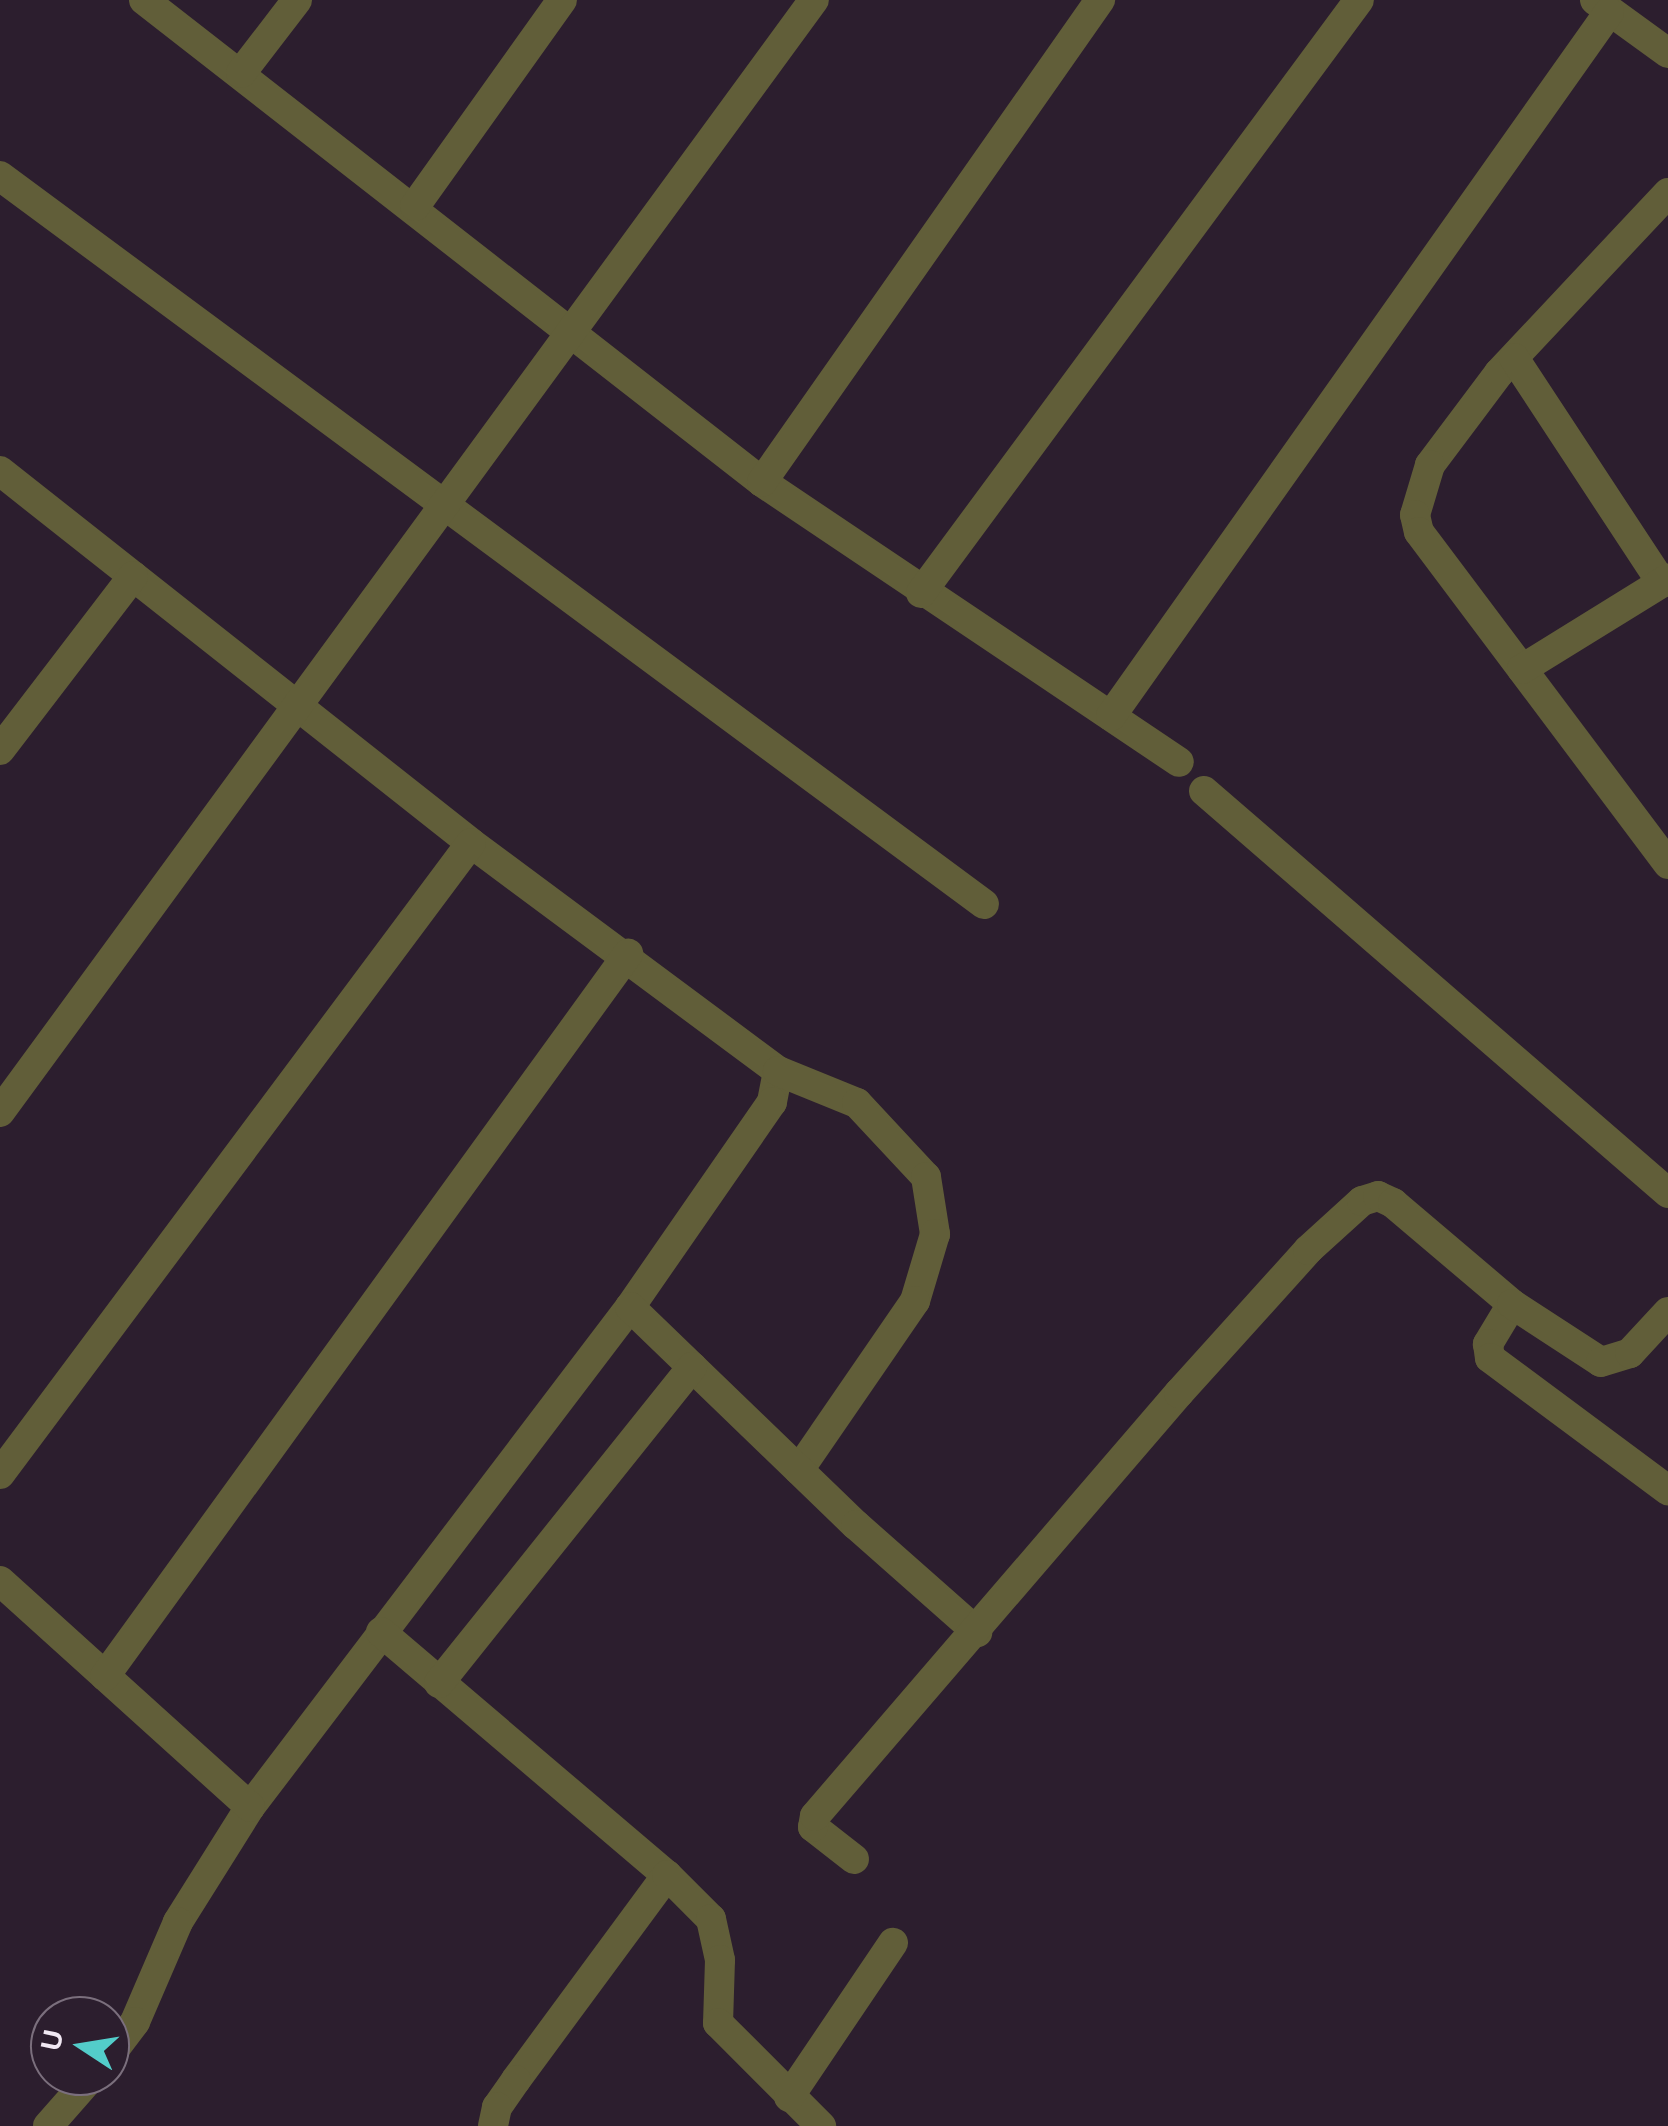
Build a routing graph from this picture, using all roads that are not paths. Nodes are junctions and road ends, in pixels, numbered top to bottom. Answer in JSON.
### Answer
{"nodes":[{"id":1,"x":144,"y":0,"type":"edge"},
{"id":2,"x":297,"y":0,"type":"edge"},
{"id":3,"x":562,"y":0,"type":"edge"},
{"id":4,"x":814,"y":0,"type":"edge"},
{"id":5,"x":1100,"y":0,"type":"edge"},
{"id":6,"x":1359,"y":0,"type":"edge"},
{"id":7,"x":1602,"y":6,"type":"edge"},
{"id":8,"x":1668,"y":53,"type":"edge"},
{"id":9,"x":241,"y":74,"type":"junction"},
{"id":10,"x":0,"y":176,"type":"edge"},
{"id":11,"x":1668,"y":193,"type":"edge"},
{"id":12,"x":415,"y":206,"type":"junction"},
{"id":13,"x":572,"y":329,"type":"junction"},
{"id":14,"x":1514,"y":358,"type":"junction"},
{"id":15,"x":0,"y":471,"type":"edge"},
{"id":16,"x":762,"y":482,"type":"junction"},
{"id":17,"x":444,"y":500,"type":"junction"},
{"id":18,"x":133,"y":576,"type":"junction"},
{"id":19,"x":1665,"y":581,"type":"edge"},
{"id":20,"x":921,"y":592,"type":"junction"},
{"id":21,"x":1522,"y":669,"type":"junction"},
{"id":22,"x":298,"y":703,"type":"junction"},
{"id":23,"x":1111,"y":716,"type":"junction"},
{"id":24,"x":0,"y":750,"type":"edge"},
{"id":25,"x":1179,"y":762,"type":"dead end"},
{"id":26,"x":1204,"y":791,"type":"dead end"},
{"id":27,"x":471,"y":843,"type":"junction"},
{"id":28,"x":1668,"y":864,"type":"edge"},
{"id":29,"x":984,"y":904,"type":"dead end"},
{"id":30,"x":628,"y":954,"type":"junction"},
{"id":31,"x":778,"y":1071,"type":"junction"},
{"id":32,"x":0,"y":1112,"type":"edge"},
{"id":33,"x":1668,"y":1193,"type":"edge"},
{"id":34,"x":1512,"y":1304,"type":"junction"},
{"id":35,"x":630,"y":1307,"type":"junction"},
{"id":36,"x":1668,"y":1312,"type":"edge"},
{"id":37,"x":692,"y":1367,"type":"junction"},
{"id":38,"x":799,"y":1470,"type":"junction"},
{"id":39,"x":0,"y":1474,"type":"edge"},
{"id":40,"x":1668,"y":1490,"type":"edge"},
{"id":41,"x":0,"y":1581,"type":"edge"},
{"id":42,"x":381,"y":1632,"type":"junction"},
{"id":43,"x":978,"y":1632,"type":"junction"},
{"id":44,"x":105,"y":1676,"type":"junction"},
{"id":45,"x":439,"y":1682,"type":"junction"},
{"id":46,"x":250,"y":1807,"type":"junction"},
{"id":47,"x":854,"y":1859,"type":"dead end"},
{"id":48,"x":667,"y":1876,"type":"junction"},
{"id":49,"x":893,"y":1943,"type":"dead end"},
{"id":50,"x":130,"y":2029,"type":"edge"},
{"id":51,"x":74,"y":2096,"type":"edge"},
{"id":52,"x":789,"y":2097,"type":"junction"},
{"id":53,"x":48,"y":2126,"type":"edge"},
{"id":54,"x":494,"y":2126,"type":"edge"},
{"id":55,"x":821,"y":2126,"type":"edge"}],
"edges":[{"from":1,"to":9,"type":"street"},
{"from":2,"to":9,"type":"street"},
{"from":3,"to":12,"type":"street"},
{"from":4,"to":13,"type":"street"},
{"from":5,"to":16,"type":"street"},
{"from":6,"to":20,"type":"street"},
{"from":7,"to":8,"type":"street"},
{"from":7,"to":23,"type":"street"},
{"from":9,"to":12,"type":"street"},
{"from":10,"to":17,"type":"street"},
{"from":11,"to":14,"type":"street"},
{"from":12,"to":13,"type":"street"},
{"from":13,"to":16,"type":"street"},
{"from":13,"to":17,"type":"street"},
{"from":14,"to":19,"type":"street"},
{"from":14,"to":21,"type":"street"},
{"from":15,"to":18,"type":"street"},
{"from":16,"to":20,"type":"street"},
{"from":17,"to":22,"type":"street"},
{"from":17,"to":29,"type":"street"},
{"from":18,"to":22,"type":"street"},
{"from":18,"to":24,"type":"street"},
{"from":19,"to":21,"type":"street"},
{"from":20,"to":23,"type":"street"},
{"from":21,"to":28,"type":"street"},
{"from":22,"to":27,"type":"street"},
{"from":22,"to":32,"type":"street"},
{"from":23,"to":25,"type":"street"},
{"from":26,"to":33,"type":"street"},
{"from":27,"to":30,"type":"street"},
{"from":27,"to":39,"type":"street"},
{"from":30,"to":31,"type":"street"},
{"from":30,"to":44,"type":"street"},
{"from":31,"to":35,"type":"street"},
{"from":31,"to":38,"type":"street"},
{"from":34,"to":36,"type":"street"},
{"from":34,"to":40,"type":"street"},
{"from":34,"to":43,"type":"street"},
{"from":35,"to":37,"type":"street"},
{"from":35,"to":42,"type":"street"},
{"from":37,"to":38,"type":"street"},
{"from":37,"to":45,"type":"street"},
{"from":38,"to":43,"type":"street"},
{"from":41,"to":44,"type":"street"},
{"from":42,"to":45,"type":"street"},
{"from":42,"to":46,"type":"street"},
{"from":43,"to":47,"type":"street"},
{"from":44,"to":46,"type":"street"},
{"from":45,"to":48,"type":"street"},
{"from":46,"to":50,"type":"street"},
{"from":48,"to":52,"type":"street"},
{"from":48,"to":54,"type":"street"},
{"from":49,"to":52,"type":"street"},
{"from":51,"to":53,"type":"street"},
{"from":52,"to":55,"type":"street"}]}
